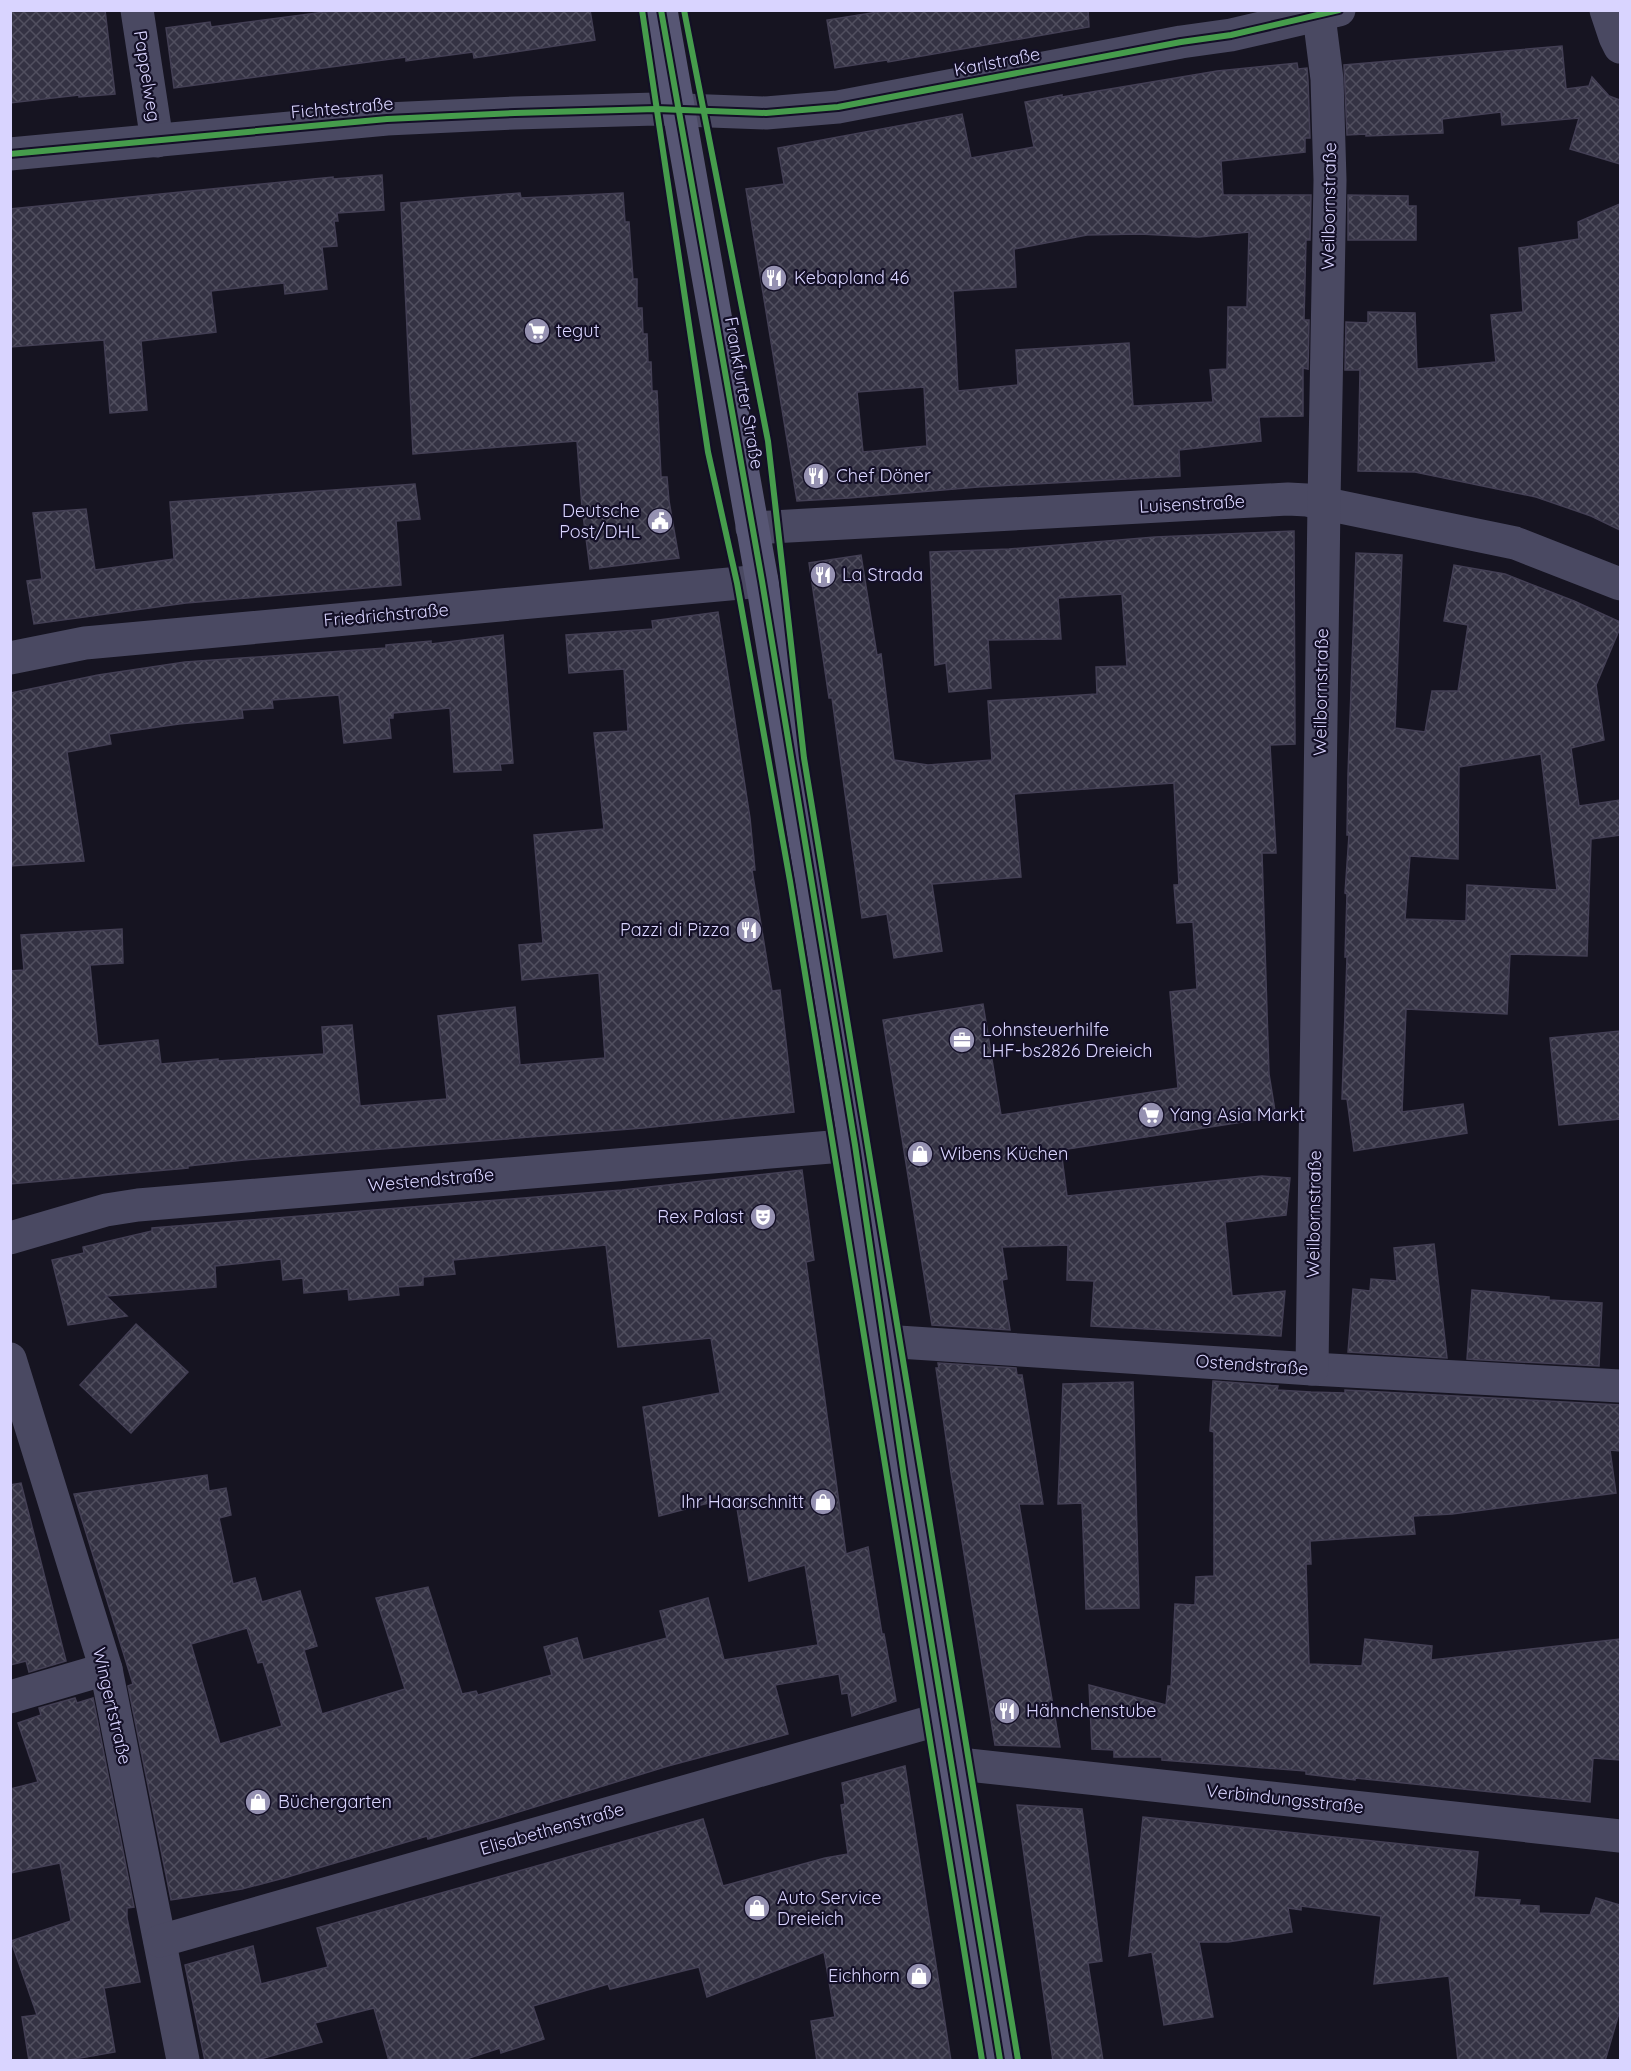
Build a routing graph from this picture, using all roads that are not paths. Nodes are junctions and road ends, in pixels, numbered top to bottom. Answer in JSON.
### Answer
{"nodes":[{"id":1,"x":136,"y":10,"type":"edge"},
{"id":2,"x":661,"y":10,"type":"edge"},
{"id":3,"x":1606,"y":10,"type":"edge"},
{"id":4,"x":1329,"y":13,"type":"edge"},
{"id":5,"x":1229,"y":23,"type":"edge"},
{"id":6,"x":1620,"y":47,"type":"edge"},
{"id":7,"x":678,"y":111,"type":"junction"},
{"id":8,"x":157,"y":141,"type":"junction"},
{"id":9,"x":10,"y":154,"type":"edge"},
{"id":10,"x":1323,"y":503,"type":"junction"},
{"id":11,"x":752,"y":528,"type":"junction"},
{"id":12,"x":762,"y":581,"type":"junction"},
{"id":13,"x":1620,"y":584,"type":"edge"},
{"id":14,"x":10,"y":658,"type":"edge"},
{"id":15,"x":855,"y":1145,"type":"junction"},
{"id":16,"x":10,"y":1238,"type":"edge"},
{"id":17,"x":883,"y":1341,"type":"junction"},
{"id":18,"x":10,"y":1359,"type":"edge"},
{"id":19,"x":1312,"y":1369,"type":"junction"},
{"id":20,"x":1620,"y":1386,"type":"edge"},
{"id":21,"x":106,"y":1669,"type":"junction"},
{"id":22,"x":10,"y":1697,"type":"edge"},
{"id":23,"x":944,"y":1718,"type":"junction"},
{"id":24,"x":950,"y":1763,"type":"junction"},
{"id":25,"x":1620,"y":1836,"type":"edge"},
{"id":26,"x":160,"y":1941,"type":"junction"},
{"id":27,"x":183,"y":2061,"type":"edge"},
{"id":28,"x":1000,"y":2061,"type":"edge"}],
"edges":[{"from":1,"to":8,"type":"street","name":"Pappelweg"},
{"from":2,"to":7,"type":"street","name":"Frankfurter Straße"},
{"from":3,"to":6,"type":"street"},
{"from":4,"to":5,"type":"street","name":"Karlstraße"},
{"from":4,"to":10,"type":"street","name":"Weilbornstraße"},
{"from":5,"to":7,"type":"street","name":"Karlstraße"},
{"from":7,"to":8,"type":"street","name":"Fichtestraße"},
{"from":7,"to":11,"type":"street","name":"Frankfurter Straße"},
{"from":8,"to":9,"type":"street","name":"Fichtestraße"},
{"from":10,"to":11,"type":"street","name":"Luisenstraße"},
{"from":10,"to":13,"type":"street","name":"Luisenstraße"},
{"from":10,"to":19,"type":"street","name":"Weilbornstraße"},
{"from":11,"to":12,"type":"street","name":"Frankfurter Straße"},
{"from":12,"to":14,"type":"street","name":"Friedrichstraße"},
{"from":12,"to":15,"type":"street","name":"Frankfurter Straße"},
{"from":15,"to":16,"type":"street","name":"Westendstraße"},
{"from":15,"to":17,"type":"street","name":"Frankfurter Straße"},
{"from":17,"to":19,"type":"street","name":"Ostendstraße"},
{"from":17,"to":23,"type":"street","name":"Frankfurter Straße"},
{"from":18,"to":21,"type":"street","name":"Wingertstraße"},
{"from":19,"to":20,"type":"street","name":"Ostendstraße"},
{"from":21,"to":22,"type":"street"},
{"from":21,"to":26,"type":"street","name":"Wingertstraße"},
{"from":23,"to":24,"type":"street","name":"Frankfurter Straße"},
{"from":23,"to":26,"type":"street","name":"Elisabethenstraße"},
{"from":24,"to":25,"type":"street","name":"Verbindungsstraße"},
{"from":24,"to":28,"type":"street","name":"Frankfurter Straße"},
{"from":26,"to":27,"type":"street","name":"Wingertstraße"}]}
